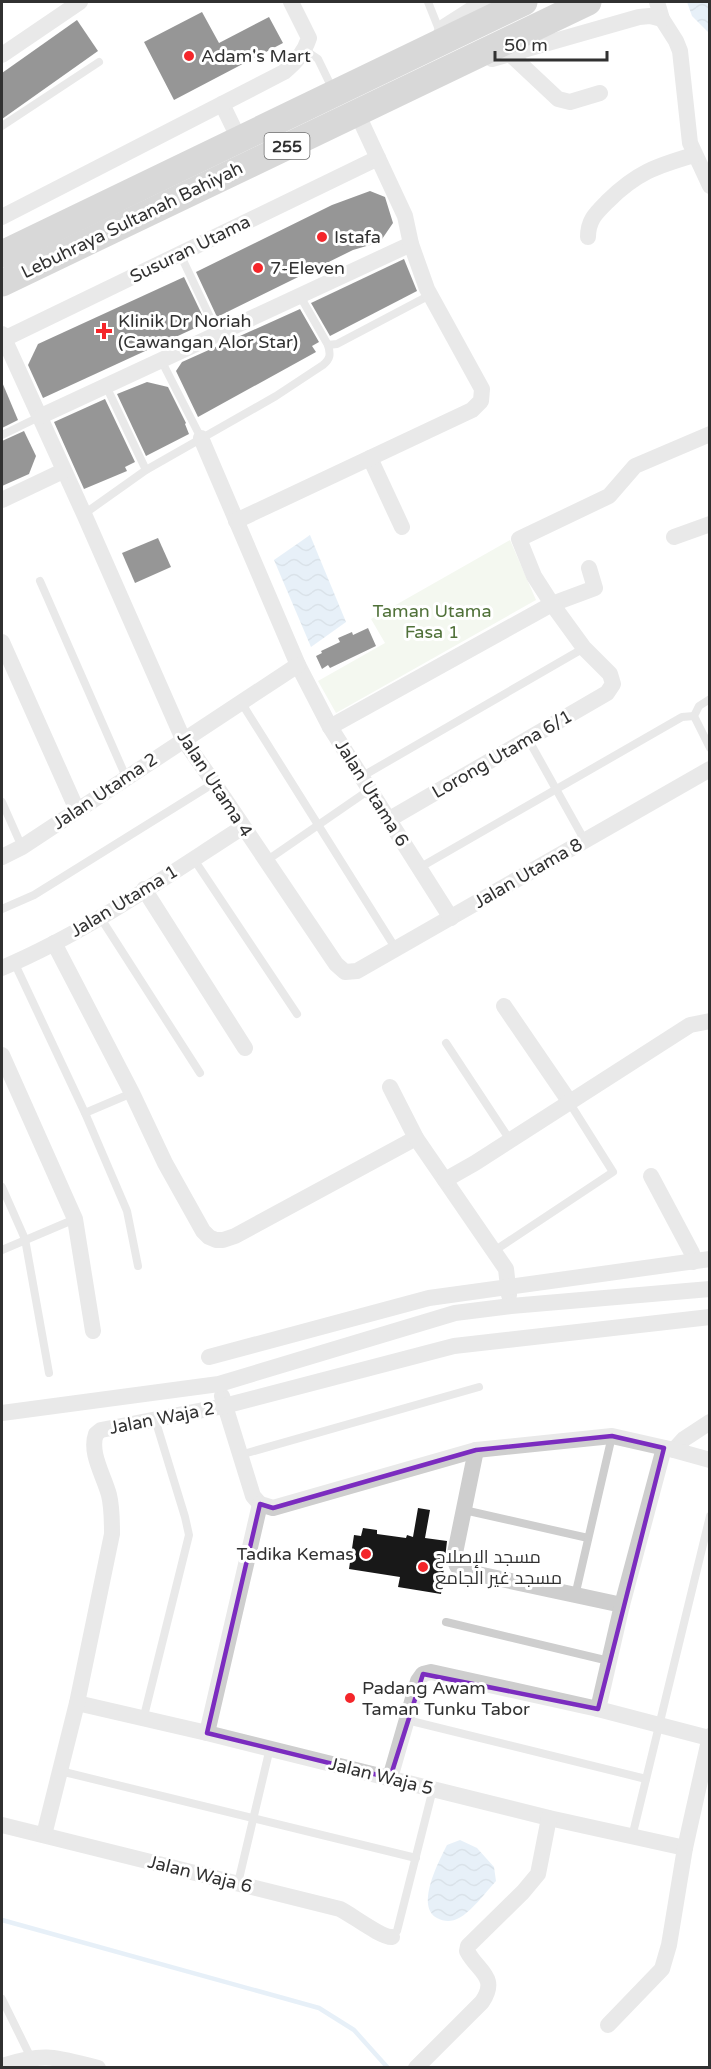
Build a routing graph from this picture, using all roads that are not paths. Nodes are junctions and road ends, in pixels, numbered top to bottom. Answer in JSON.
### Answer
{"nodes":[{"id":1,"x":80,"y":2,"type":"edge"},
{"id":2,"x":291,"y":2,"type":"edge"},
{"id":3,"x":428,"y":2,"type":"edge"},
{"id":4,"x":483,"y":2,"type":"edge"},
{"id":5,"x":524,"y":2,"type":"edge"},
{"id":6,"x":657,"y":2,"type":"edge"},
{"id":7,"x":580,"y":5,"type":"edge"},
{"id":8,"x":662,"y":19,"type":"junction"},
{"id":9,"x":441,"y":37,"type":"junction"},
{"id":10,"x":305,"y":50,"type":"junction"},
{"id":11,"x":510,"y":54,"type":"junction"},
{"id":12,"x":2,"y":56,"type":"edge"},
{"id":13,"x":99,"y":62,"type":"dead end"},
{"id":14,"x":430,"y":78,"type":"junction"},
{"id":15,"x":335,"y":93,"type":"junction"},
{"id":16,"x":600,"y":93,"type":"dead end"},
{"id":17,"x":222,"y":104,"type":"junction"},
{"id":18,"x":357,"y":113,"type":"junction"},
{"id":19,"x":2,"y":126,"type":"edge"},
{"id":20,"x":239,"y":139,"type":"junction"},
{"id":21,"x":694,"y":155,"type":"junction"},
{"id":22,"x":378,"y":158,"type":"junction"},
{"id":23,"x":710,"y":186,"type":"edge"},
{"id":24,"x":2,"y":216,"type":"edge"},
{"id":25,"x":588,"y":237,"type":"dead end"},
{"id":26,"x":411,"y":244,"type":"junction"},
{"id":27,"x":2,"y":254,"type":"edge"},
{"id":28,"x":180,"y":254,"type":"junction"},
{"id":29,"x":2,"y":283,"type":"edge"},
{"id":30,"x":430,"y":295,"type":"junction"},
{"id":31,"x":300,"y":296,"type":"junction"},
{"id":32,"x":218,"y":334,"type":"junction"},
{"id":33,"x":2,"y":338,"type":"edge"},
{"id":34,"x":328,"y":345,"type":"junction"},
{"id":35,"x":161,"y":360,"type":"junction"},
{"id":36,"x":106,"y":386,"type":"junction"},
{"id":37,"x":39,"y":417,"type":"junction"},
{"id":38,"x":710,"y":434,"type":"edge"},
{"id":39,"x":2,"y":435,"type":"edge"},
{"id":40,"x":201,"y":438,"type":"junction"},
{"id":41,"x":370,"y":458,"type":"junction"},
{"id":42,"x":146,"y":470,"type":"junction"},
{"id":43,"x":63,"y":471,"type":"junction"},
{"id":44,"x":2,"y":500,"type":"edge"},
{"id":45,"x":84,"y":514,"type":"junction"},
{"id":46,"x":236,"y":520,"type":"junction"},
{"id":47,"x":710,"y":524,"type":"edge"},
{"id":48,"x":402,"y":527,"type":"dead end"},
{"id":49,"x":674,"y":537,"type":"dead end"},
{"id":50,"x":589,"y":568,"type":"dead end"},
{"id":51,"x":40,"y":581,"type":"dead end"},
{"id":52,"x":552,"y":604,"type":"junction"},
{"id":53,"x":2,"y":642,"type":"edge"},
{"id":54,"x":584,"y":648,"type":"junction"},
{"id":55,"x":298,"y":665,"type":"junction"},
{"id":56,"x":710,"y":699,"type":"edge"},
{"id":57,"x":241,"y":702,"type":"junction"},
{"id":58,"x":694,"y":716,"type":"junction"},
{"id":59,"x":330,"y":727,"type":"junction"},
{"id":60,"x":183,"y":739,"type":"junction"},
{"id":61,"x":528,"y":739,"type":"junction"},
{"id":62,"x":710,"y":748,"type":"edge"},
{"id":63,"x":710,"y":769,"type":"edge"},
{"id":64,"x":126,"y":777,"type":"junction"},
{"id":65,"x":214,"y":783,"type":"junction"},
{"id":66,"x":365,"y":784,"type":"junction"},
{"id":67,"x":556,"y":788,"type":"junction"},
{"id":68,"x":2,"y":802,"type":"edge"},
{"id":69,"x":77,"y":810,"type":"junction"},
{"id":70,"x":388,"y":820,"type":"junction"},
{"id":71,"x":317,"y":825,"type":"junction"},
{"id":72,"x":243,"y":827,"type":"junction"},
{"id":73,"x":585,"y":841,"type":"junction"},
{"id":74,"x":22,"y":847,"type":"junction"},
{"id":75,"x":2,"y":857,"type":"edge"},
{"id":76,"x":193,"y":858,"type":"junction"},
{"id":77,"x":266,"y":861,"type":"junction"},
{"id":78,"x":419,"y":868,"type":"junction"},
{"id":79,"x":144,"y":889,"type":"junction"},
{"id":80,"x":2,"y":909,"type":"edge"},
{"id":81,"x":100,"y":917,"type":"junction"},
{"id":82,"x":451,"y":918,"type":"junction"},
{"id":83,"x":54,"y":943,"type":"junction"},
{"id":84,"x":396,"y":949,"type":"junction"},
{"id":85,"x":8,"y":965,"type":"edge"},
{"id":86,"x":345,"y":972,"type":"joint"},
{"id":87,"x":504,"y":1006,"type":"dead end"},
{"id":88,"x":297,"y":1014,"type":"dead end"},
{"id":89,"x":710,"y":1021,"type":"edge"},
{"id":90,"x":446,"y":1043,"type":"dead end"},
{"id":91,"x":245,"y":1048,"type":"dead end"},
{"id":92,"x":2,"y":1055,"type":"edge"},
{"id":93,"x":200,"y":1072,"type":"dead end"},
{"id":94,"x":390,"y":1087,"type":"dead end"},
{"id":95,"x":132,"y":1093,"type":"junction"},
{"id":96,"x":569,"y":1101,"type":"junction"},
{"id":97,"x":85,"y":1113,"type":"junction"},
{"id":98,"x":416,"y":1138,"type":"junction"},
{"id":99,"x":510,"y":1140,"type":"junction"},
{"id":100,"x":651,"y":1176,"type":"dead end"},
{"id":101,"x":445,"y":1180,"type":"junction"},
{"id":102,"x":2,"y":1187,"type":"edge"},
{"id":103,"x":75,"y":1219,"type":"junction"},
{"id":104,"x":25,"y":1239,"type":"junction"},
{"id":105,"x":2,"y":1250,"type":"edge"},
{"id":106,"x":494,"y":1251,"type":"junction"},
{"id":107,"x":701,"y":1261,"type":"edge"},
{"id":108,"x":138,"y":1266,"type":"dead end"},
{"id":109,"x":508,"y":1286,"type":"junction"},
{"id":110,"x":710,"y":1289,"type":"edge"},
{"id":111,"x":511,"y":1306,"type":"junction"},
{"id":112,"x":710,"y":1317,"type":"edge"},
{"id":113,"x":348,"y":1319,"type":"junction"},
{"id":114,"x":93,"y":1331,"type":"dead end"},
{"id":115,"x":355,"y":1344,"type":"junction"},
{"id":116,"x":209,"y":1357,"type":"dead end"},
{"id":117,"x":49,"y":1373,"type":"dead end"},
{"id":118,"x":219,"y":1384,"type":"junction"},
{"id":119,"x":479,"y":1387,"type":"dead end"},
{"id":120,"x":224,"y":1406,"type":"junction"},
{"id":121,"x":2,"y":1413,"type":"edge"},
{"id":122,"x":156,"y":1419,"type":"junction"},
{"id":123,"x":710,"y":1422,"type":"edge"},
{"id":124,"x":612,"y":1436,"type":"junction"},
{"id":125,"x":669,"y":1449,"type":"junction"},
{"id":126,"x":476,"y":1450,"type":"junction"},
{"id":127,"x":240,"y":1455,"type":"junction"},
{"id":128,"x":710,"y":1460,"type":"edge"},
{"id":129,"x":260,"y":1504,"type":"junction"},
{"id":130,"x":464,"y":1509,"type":"junction"},
{"id":131,"x":710,"y":1516,"type":"edge"},
{"id":132,"x":588,"y":1538,"type":"junction"},
{"id":133,"x":575,"y":1596,"type":"junction"},
{"id":134,"x":622,"y":1605,"type":"junction"},
{"id":135,"x":446,"y":1622,"type":"dead end"},
{"id":136,"x":609,"y":1661,"type":"junction"},
{"id":137,"x":77,"y":1703,"type":"junction"},
{"id":138,"x":598,"y":1709,"type":"junction"},
{"id":139,"x":143,"y":1719,"type":"junction"},
{"id":140,"x":407,"y":1720,"type":"junction"},
{"id":141,"x":659,"y":1724,"type":"junction"},
{"id":142,"x":207,"y":1733,"type":"junction"},
{"id":143,"x":709,"y":1737,"type":"edge"},
{"id":144,"x":270,"y":1748,"type":"junction"},
{"id":145,"x":60,"y":1771,"type":"junction"},
{"id":146,"x":390,"y":1778,"type":"junction"},
{"id":147,"x":646,"y":1779,"type":"junction"},
{"id":148,"x":433,"y":1788,"type":"junction"},
{"id":149,"x":549,"y":1818,"type":"junction"},
{"id":150,"x":255,"y":1819,"type":"junction"},
{"id":151,"x":2,"y":1825,"type":"edge"},
{"id":152,"x":44,"y":1835,"type":"junction"},
{"id":153,"x":632,"y":1837,"type":"junction"},
{"id":154,"x":685,"y":1848,"type":"junction"},
{"id":155,"x":416,"y":1858,"type":"junction"},
{"id":156,"x":238,"y":1883,"type":"junction"},
{"id":157,"x":392,"y":1937,"type":"joint"},
{"id":158,"x":2,"y":1999,"type":"edge"},
{"id":159,"x":608,"y":2025,"type":"dead end"},
{"id":160,"x":26,"y":2061,"type":"edge"},
{"id":161,"x":2,"y":2066,"type":"edge"},
{"id":162,"x":98,"y":2067,"type":"edge"},
{"id":163,"x":417,"y":2067,"type":"edge"}],
"edges":[{"from":1,"to":12,"type":"street"},
{"from":2,"to":10,"type":"street"},
{"from":3,"to":9,"type":"lane"},
{"from":4,"to":9,"type":"street"},
{"from":5,"to":9,"type":"main road","name":"Lebuhraya Sultanah Bahiyah","number":"255"},
{"from":6,"to":8,"type":"street"},
{"from":7,"to":14,"type":"main road","name":"Lebuhraya Sultanah Bahiyah","number":"255"},
{"from":8,"to":11,"type":"street"},
{"from":8,"to":21,"type":"street"},
{"from":9,"to":15,"type":"main road","name":"Lebuhraya Sultanah Bahiyah","number":"255"},
{"from":10,"to":15,"type":"lane"},
{"from":10,"to":17,"type":"street"},
{"from":11,"to":14,"type":"street"},
{"from":11,"to":16,"type":"street"},
{"from":13,"to":19,"type":"lane"},
{"from":14,"to":18,"type":"main road","name":"Lebuhraya Sultanah Bahiyah","number":"255"},
{"from":15,"to":20,"type":"main road","name":"Lebuhraya Sultanah Bahiyah","number":"255"},
{"from":17,"to":20,"type":"street"},
{"from":17,"to":24,"type":"street"},
{"from":18,"to":22,"type":"street"},
{"from":18,"to":29,"type":"main road","name":"Lebuhraya Sultanah Bahiyah","number":"255"},
{"from":20,"to":27,"type":"main road","name":"Lebuhraya Sultanah Bahiyah","number":"255"},
{"from":21,"to":23,"type":"street"},
{"from":21,"to":25,"type":"street"},
{"from":22,"to":26,"type":"street"},
{"from":22,"to":28,"type":"street","name":"Susuran Utama"},
{"from":26,"to":30,"type":"street"},
{"from":26,"to":31,"type":"street"},
{"from":28,"to":32,"type":"lane"},
{"from":28,"to":33,"type":"street","name":"Susuran Utama"},
{"from":30,"to":34,"type":"lane"},
{"from":30,"to":41,"type":"street"},
{"from":31,"to":32,"type":"street"},
{"from":31,"to":34,"type":"lane"},
{"from":32,"to":35,"type":"street"},
{"from":33,"to":37,"type":"street","name":"Jalan Utama 4"},
{"from":34,"to":40,"type":"lane"},
{"from":35,"to":36,"type":"street"},
{"from":35,"to":40,"type":"lane"},
{"from":36,"to":37,"type":"street"},
{"from":36,"to":42,"type":"lane"},
{"from":37,"to":39,"type":"lane"},
{"from":37,"to":43,"type":"street","name":"Jalan Utama 4"},
{"from":38,"to":52,"type":"street"},
{"from":40,"to":42,"type":"lane"},
{"from":40,"to":46,"type":"street"},
{"from":41,"to":46,"type":"street"},
{"from":41,"to":48,"type":"street"},
{"from":42,"to":45,"type":"lane"},
{"from":43,"to":44,"type":"street"},
{"from":43,"to":45,"type":"street","name":"Jalan Utama 4"},
{"from":45,"to":60,"type":"street","name":"Jalan Utama 4"},
{"from":46,"to":55,"type":"street"},
{"from":47,"to":49,"type":"street"},
{"from":50,"to":52,"type":"street"},
{"from":51,"to":64,"type":"lane"},
{"from":52,"to":54,"type":"street"},
{"from":52,"to":59,"type":"street"},
{"from":53,"to":69,"type":"street"},
{"from":54,"to":61,"type":"street","name":"Lorong Utama 6/1"},
{"from":54,"to":66,"type":"lane"},
{"from":55,"to":57,"type":"street","name":"Jalan Utama 2"},
{"from":55,"to":59,"type":"street","name":"Jalan Utama 6"},
{"from":56,"to":58,"type":"lane"},
{"from":57,"to":60,"type":"street","name":"Jalan Utama 2"},
{"from":57,"to":71,"type":"lane"},
{"from":58,"to":62,"type":"lane"},
{"from":58,"to":67,"type":"lane"},
{"from":59,"to":66,"type":"street","name":"Jalan Utama 6"},
{"from":60,"to":64,"type":"street","name":"Jalan Utama 2"},
{"from":60,"to":65,"type":"street","name":"Jalan Utama 4"},
{"from":61,"to":67,"type":"lane"},
{"from":61,"to":70,"type":"street","name":"Lorong Utama 6/1"},
{"from":63,"to":73,"type":"street","name":"Jalan Utama 8"},
{"from":64,"to":69,"type":"street","name":"Jalan Utama 2"},
{"from":65,"to":72,"type":"street","name":"Jalan Utama 4"},
{"from":65,"to":80,"type":"lane"},
{"from":66,"to":70,"type":"street","name":"Jalan Utama 6"},
{"from":66,"to":71,"type":"lane"},
{"from":67,"to":73,"type":"lane"},
{"from":67,"to":78,"type":"lane"},
{"from":68,"to":74,"type":"lane"},
{"from":69,"to":74,"type":"street","name":"Jalan Utama 2"},
{"from":70,"to":78,"type":"street","name":"Jalan Utama 6"},
{"from":71,"to":77,"type":"lane"},
{"from":71,"to":84,"type":"lane"},
{"from":72,"to":76,"type":"street","name":"Jalan Utama 1"},
{"from":72,"to":77,"type":"street","name":"Jalan Utama 4"},
{"from":73,"to":82,"type":"street","name":"Jalan Utama 8"},
{"from":74,"to":75,"type":"street","name":"Jalan Utama 2"},
{"from":76,"to":79,"type":"street","name":"Jalan Utama 1"},
{"from":76,"to":88,"type":"lane"},
{"from":77,"to":86,"type":"street","name":"Jalan Utama 4"},
{"from":78,"to":82,"type":"street","name":"Jalan Utama 6"},
{"from":79,"to":81,"type":"street","name":"Jalan Utama 1"},
{"from":79,"to":91,"type":"street"},
{"from":81,"to":83,"type":"street","name":"Jalan Utama 1"},
{"from":81,"to":93,"type":"lane"},
{"from":82,"to":84,"type":"street","name":"Jalan Utama 8"},
{"from":83,"to":85,"type":"street","name":"Jalan Utama 1"},
{"from":83,"to":95,"type":"street"},
{"from":84,"to":86,"type":"street","name":"Jalan Utama 8"},
{"from":85,"to":97,"type":"lane"},
{"from":87,"to":96,"type":"street"},
{"from":89,"to":96,"type":"street"},
{"from":90,"to":99,"type":"lane"},
{"from":92,"to":103,"type":"street"},
{"from":94,"to":98,"type":"street"},
{"from":95,"to":97,"type":"lane"},
{"from":95,"to":98,"type":"street"},
{"from":96,"to":99,"type":"street"},
{"from":96,"to":106,"type":"lane"},
{"from":97,"to":108,"type":"lane"},
{"from":98,"to":101,"type":"street"},
{"from":99,"to":101,"type":"street"},
{"from":100,"to":107,"type":"street"},
{"from":101,"to":106,"type":"street"},
{"from":102,"to":104,"type":"lane"},
{"from":103,"to":104,"type":"lane"},
{"from":103,"to":114,"type":"street"},
{"from":104,"to":105,"type":"lane"},
{"from":104,"to":117,"type":"lane"},
{"from":106,"to":109,"type":"street"},
{"from":107,"to":109,"type":"street"},
{"from":109,"to":111,"type":"street"},
{"from":109,"to":113,"type":"street"},
{"from":110,"to":111,"type":"street"},
{"from":111,"to":115,"type":"street"},
{"from":112,"to":120,"type":"street","name":"Jalan Waja 2"},
{"from":113,"to":115,"type":"street"},
{"from":113,"to":116,"type":"street"},
{"from":115,"to":118,"type":"street"},
{"from":118,"to":120,"type":"street"},
{"from":118,"to":121,"type":"street"},
{"from":119,"to":127,"type":"lane"},
{"from":120,"to":122,"type":"street","name":"Jalan Waja 2"},
{"from":120,"to":127,"type":"street"},
{"from":122,"to":137,"type":"street","name":"Jalan Waja 2"},
{"from":122,"to":139,"type":"lane"},
{"from":123,"to":125,"type":"street"},
{"from":124,"to":125,"type":"street"},
{"from":124,"to":126,"type":"street"},
{"from":124,"to":132,"type":"lane"},
{"from":125,"to":128,"type":"street"},
{"from":125,"to":134,"type":"street"},
{"from":126,"to":129,"type":"street"},
{"from":126,"to":130,"type":"street"},
{"from":127,"to":129,"type":"street"},
{"from":129,"to":142,"type":"street"},
{"from":130,"to":132,"type":"lane"},
{"from":130,"to":133,"type":"street"},
{"from":131,"to":141,"type":"lane"},
{"from":132,"to":133,"type":"lane"},
{"from":133,"to":134,"type":"street"},
{"from":134,"to":136,"type":"street"},
{"from":135,"to":136,"type":"lane"},
{"from":136,"to":138,"type":"street"},
{"from":137,"to":139,"type":"street","name":"Jalan Waja 5"},
{"from":137,"to":145,"type":"street","name":"Jalan Waja 2"},
{"from":138,"to":140,"type":"street"},
{"from":138,"to":141,"type":"street"},
{"from":139,"to":142,"type":"street","name":"Jalan Waja 5"},
{"from":140,"to":146,"type":"street"},
{"from":140,"to":147,"type":"lane"},
{"from":141,"to":143,"type":"street"},
{"from":141,"to":147,"type":"lane"},
{"from":142,"to":144,"type":"street","name":"Jalan Waja 5"},
{"from":143,"to":154,"type":"street"},
{"from":144,"to":146,"type":"street","name":"Jalan Waja 5"},
{"from":144,"to":150,"type":"lane"},
{"from":145,"to":150,"type":"lane"},
{"from":145,"to":152,"type":"street","name":"Jalan Waja 2"},
{"from":146,"to":148,"type":"street","name":"Jalan Waja 5"},
{"from":147,"to":153,"type":"lane"},
{"from":148,"to":149,"type":"street","name":"Jalan Waja 5"},
{"from":148,"to":155,"type":"lane"},
{"from":149,"to":153,"type":"street","name":"Jalan Waja 5"},
{"from":149,"to":163,"type":"street"},
{"from":150,"to":155,"type":"lane"},
{"from":150,"to":156,"type":"lane"},
{"from":151,"to":152,"type":"street","name":"Jalan Waja 6"},
{"from":152,"to":156,"type":"street","name":"Jalan Waja 6"},
{"from":153,"to":154,"type":"street","name":"Jalan Waja 5"},
{"from":154,"to":159,"type":"street"},
{"from":155,"to":157,"type":"lane"},
{"from":156,"to":157,"type":"street","name":"Jalan Waja 6"},
{"from":158,"to":160,"type":"lane"},
{"from":160,"to":161,"type":"street"},
{"from":160,"to":162,"type":"street"}]}
